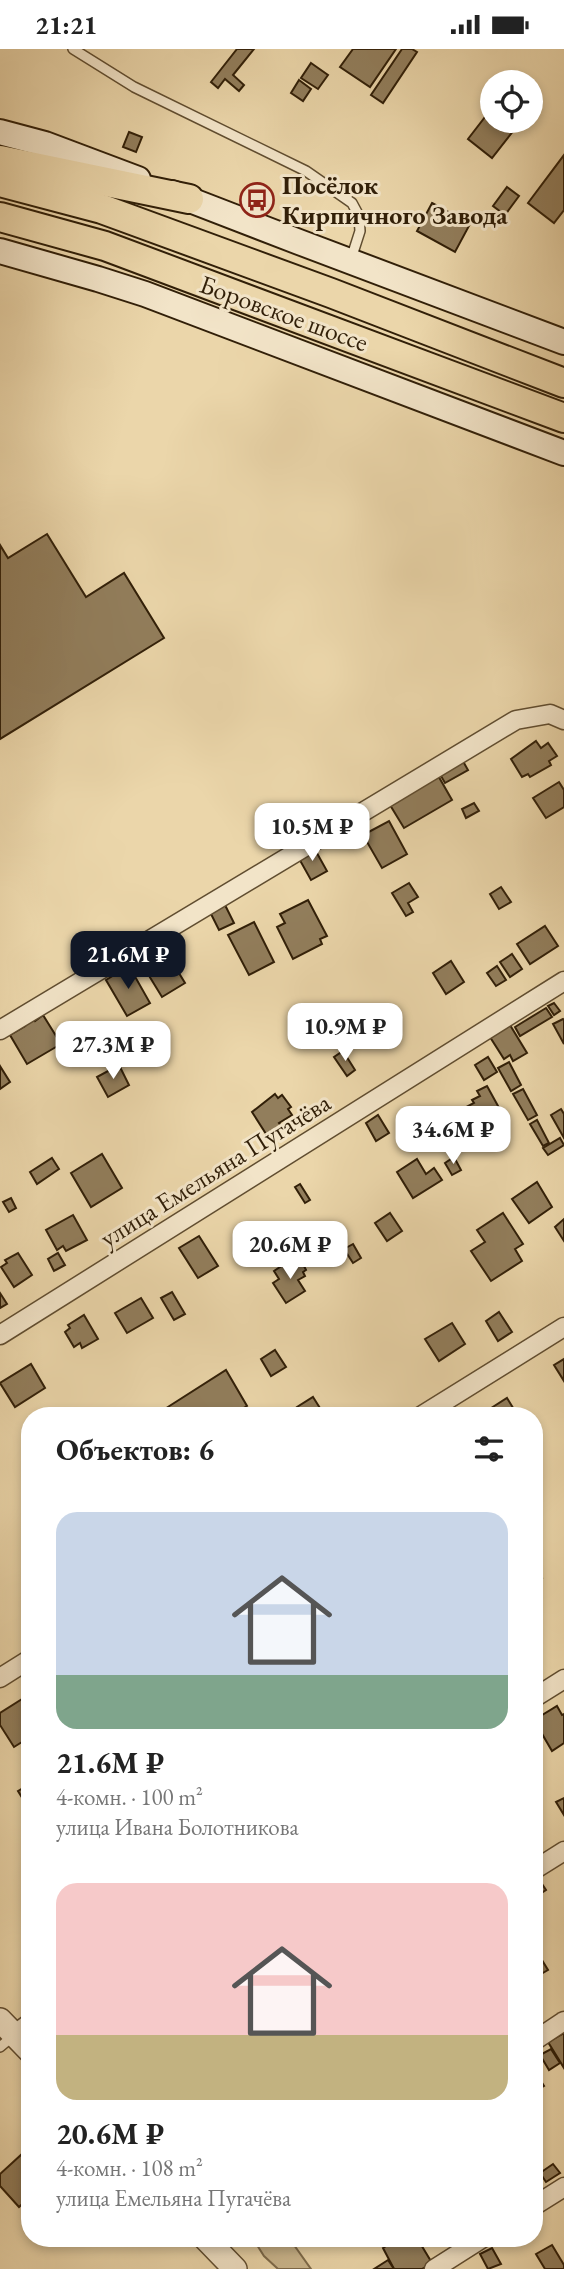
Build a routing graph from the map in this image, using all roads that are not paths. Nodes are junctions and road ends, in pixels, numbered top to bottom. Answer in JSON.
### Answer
{"nodes":[{"id":1,"x":73,"y":49,"type":"edge"},
{"id":2,"x":0,"y":132,"type":"edge"},
{"id":3,"x":0,"y":160,"type":"edge"},
{"id":4,"x":0,"y":182,"type":"edge"},
{"id":5,"x":190,"y":199,"type":"junction"},
{"id":6,"x":0,"y":216,"type":"edge"},
{"id":7,"x":0,"y":251,"type":"edge"},
{"id":8,"x":350,"y":260,"type":"junction"},
{"id":9,"x":564,"y":342,"type":"edge"},
{"id":10,"x":564,"y":383,"type":"edge"},
{"id":11,"x":564,"y":418,"type":"edge"},
{"id":12,"x":564,"y":453,"type":"edge"},
{"id":13,"x":564,"y":720,"type":"edge"},
{"id":14,"x":564,"y":981,"type":"edge"},
{"id":15,"x":0,"y":1030,"type":"edge"},
{"id":16,"x":564,"y":1327,"type":"edge"},
{"id":17,"x":0,"y":1335,"type":"edge"},
{"id":18,"x":435,"y":1407,"type":"edge"},
{"id":19,"x":21,"y":1665,"type":"edge"},
{"id":20,"x":0,"y":1678,"type":"edge"},
{"id":21,"x":564,"y":1679,"type":"edge"},
{"id":22,"x":543,"y":1692,"type":"edge"},
{"id":23,"x":564,"y":1851,"type":"edge"},
{"id":24,"x":543,"y":1864,"type":"edge"},
{"id":25,"x":564,"y":2021,"type":"edge"},
{"id":26,"x":543,"y":2035,"type":"edge"},
{"id":27,"x":564,"y":2187,"type":"edge"},
{"id":28,"x":543,"y":2200,"type":"edge"},
{"id":29,"x":218,"y":2247,"type":"edge"},
{"id":30,"x":469,"y":2247,"type":"edge"},
{"id":31,"x":235,"y":2269,"type":"edge"},
{"id":32,"x":434,"y":2269,"type":"edge"}],
"edges":[{"from":1,"to":8,"type":"lane"},
{"from":2,"to":5,"type":"main road"},
{"from":3,"to":5,"type":"main road"},
{"from":4,"to":10,"type":"main road","name":"Боровское шоссе"},
{"from":5,"to":8,"type":"main road"},
{"from":6,"to":11,"type":"main road","name":"Боровское шоссе"},
{"from":7,"to":12,"type":"main road"},
{"from":8,"to":9,"type":"main road"},
{"from":13,"to":15,"type":"street"},
{"from":14,"to":17,"type":"street","name":"улица Емельяна Пугачёва"},
{"from":16,"to":18,"type":"street"},
{"from":19,"to":20,"type":"street"},
{"from":21,"to":22,"type":"street"},
{"from":23,"to":24,"type":"street"},
{"from":25,"to":26,"type":"street"},
{"from":27,"to":28,"type":"street"},
{"from":29,"to":31,"type":"street"},
{"from":30,"to":32,"type":"street"}]}
